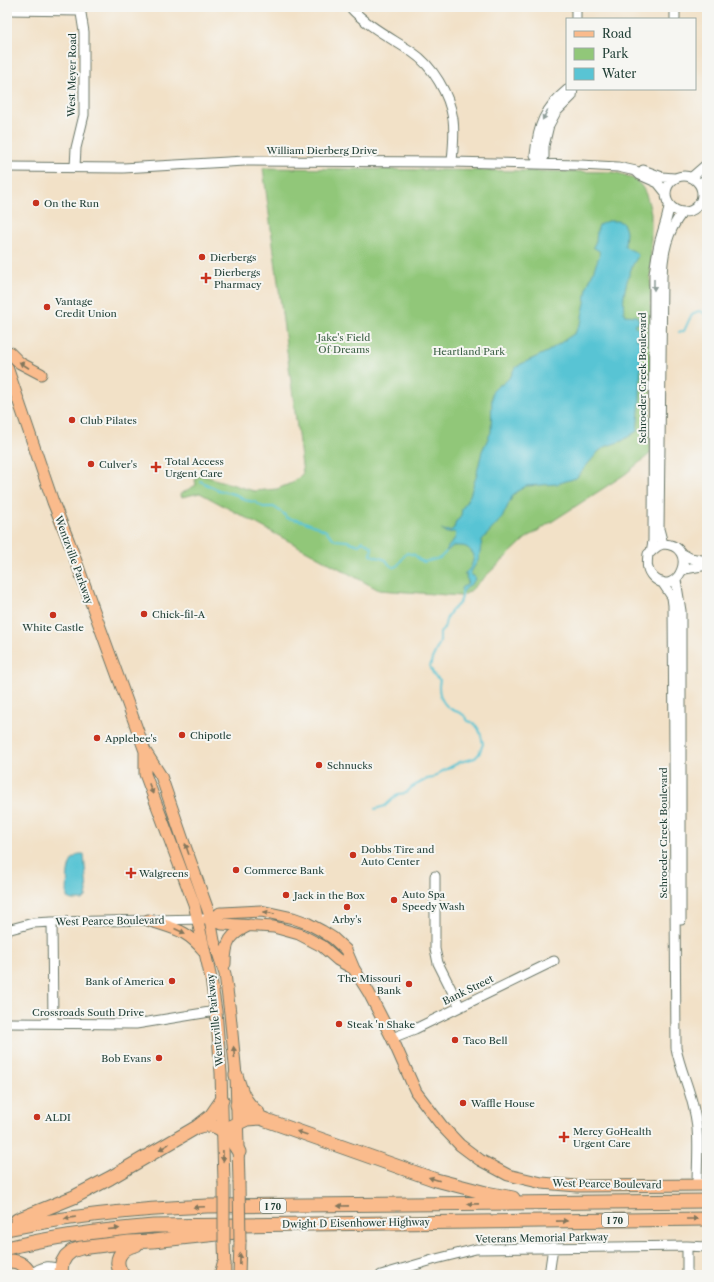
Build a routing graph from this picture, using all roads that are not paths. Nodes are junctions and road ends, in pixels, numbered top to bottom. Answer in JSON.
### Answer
{"nodes":[{"id":1,"x":350,"y":7,"type":"edge"},
{"id":2,"x":576,"y":7,"type":"edge"},
{"id":3,"x":675,"y":7,"type":"edge"},
{"id":4,"x":80,"y":9,"type":"edge"},
{"id":5,"x":7,"y":10,"type":"edge"},
{"id":6,"x":576,"y":18,"type":"edge"},
{"id":7,"x":675,"y":18,"type":"edge"},
{"id":8,"x":573,"y":90,"type":"edge"},
{"id":9,"x":452,"y":162,"type":"junction"},
{"id":10,"x":539,"y":162,"type":"junction"},
{"id":11,"x":707,"y":164,"type":"edge"},
{"id":12,"x":7,"y":167,"type":"edge"},
{"id":13,"x":74,"y":167,"type":"junction"},
{"id":14,"x":636,"y":171,"type":"junction"},
{"id":15,"x":707,"y":174,"type":"edge"},
{"id":16,"x":692,"y":177,"type":"junction"},
{"id":17,"x":674,"y":178,"type":"junction"},
{"id":18,"x":701,"y":186,"type":"junction"},
{"id":19,"x":666,"y":193,"type":"junction"},
{"id":20,"x":670,"y":206,"type":"junction"},
{"id":21,"x":682,"y":213,"type":"junction"},
{"id":22,"x":8,"y":347,"type":"edge"},
{"id":23,"x":7,"y":366,"type":"edge"},
{"id":24,"x":41,"y":374,"type":"dead end"},
{"id":25,"x":663,"y":544,"type":"junction"},
{"id":26,"x":651,"y":552,"type":"junction"},
{"id":27,"x":681,"y":553,"type":"junction"},
{"id":28,"x":707,"y":561,"type":"edge"},
{"id":29,"x":707,"y":565,"type":"edge"},
{"id":30,"x":682,"y":571,"type":"junction"},
{"id":31,"x":676,"y":580,"type":"junction"},
{"id":32,"x":662,"y":582,"type":"junction"},
{"id":33,"x":435,"y":876,"type":"dead end"},
{"id":34,"x":206,"y":919,"type":"junction"},
{"id":35,"x":148,"y":920,"type":"junction"},
{"id":36,"x":52,"y":922,"type":"junction"},
{"id":37,"x":307,"y":922,"type":"junction"},
{"id":38,"x":254,"y":925,"type":"junction"},
{"id":39,"x":7,"y":930,"type":"edge"},
{"id":40,"x":304,"y":936,"type":"junction"},
{"id":41,"x":342,"y":946,"type":"junction"},
{"id":42,"x":206,"y":953,"type":"junction"},
{"id":43,"x":554,"y":961,"type":"dead end"},
{"id":44,"x":354,"y":969,"type":"junction"},
{"id":45,"x":224,"y":974,"type":"junction"},
{"id":46,"x":460,"y":1007,"type":"junction"},
{"id":47,"x":216,"y":1011,"type":"junction"},
{"id":48,"x":7,"y":1023,"type":"edge"},
{"id":49,"x":53,"y":1023,"type":"junction"},
{"id":50,"x":392,"y":1038,"type":"junction"},
{"id":51,"x":236,"y":1075,"type":"junction"},
{"id":52,"x":690,"y":1084,"type":"junction"},
{"id":53,"x":222,"y":1100,"type":"junction"},
{"id":54,"x":237,"y":1105,"type":"junction"},
{"id":55,"x":266,"y":1120,"type":"junction"},
{"id":56,"x":238,"y":1122,"type":"junction"},
{"id":57,"x":197,"y":1127,"type":"junction"},
{"id":58,"x":223,"y":1130,"type":"junction"},
{"id":59,"x":239,"y":1152,"type":"junction"},
{"id":60,"x":702,"y":1185,"type":"edge"},
{"id":61,"x":707,"y":1201,"type":"edge"},
{"id":62,"x":540,"y":1203,"type":"junction"},
{"id":63,"x":707,"y":1220,"type":"edge"},
{"id":64,"x":421,"y":1222,"type":"junction"},
{"id":65,"x":7,"y":1224,"type":"edge"},
{"id":66,"x":7,"y":1229,"type":"edge"},
{"id":67,"x":153,"y":1241,"type":"junction"},
{"id":68,"x":687,"y":1246,"type":"junction"},
{"id":69,"x":707,"y":1247,"type":"edge"},
{"id":70,"x":7,"y":1248,"type":"edge"},
{"id":71,"x":553,"y":1248,"type":"junction"},
{"id":72,"x":7,"y":1261,"type":"edge"},
{"id":73,"x":223,"y":1271,"type":"edge"},
{"id":74,"x":64,"y":1274,"type":"edge"},
{"id":75,"x":31,"y":1275,"type":"edge"},
{"id":76,"x":123,"y":1275,"type":"edge"},
{"id":77,"x":239,"y":1275,"type":"edge"},
{"id":78,"x":381,"y":1275,"type":"edge"},
{"id":79,"x":549,"y":1275,"type":"edge"},
{"id":80,"x":687,"y":1275,"type":"edge"}],
"edges":[{"from":1,"to":9,"type":"street"},
{"from":2,"to":6,"type":"street"},
{"from":3,"to":7,"type":"street"},
{"from":4,"to":5,"type":"street"},
{"from":4,"to":13,"type":"street","name":"West Meyer Road"},
{"from":8,"to":10,"type":"street"},
{"from":9,"to":10,"type":"street","name":"William Dierberg Drive"},
{"from":9,"to":13,"type":"street","name":"William Dierberg Drive"},
{"from":10,"to":14,"type":"street","name":"William Dierberg Drive"},
{"from":11,"to":16,"type":"street"},
{"from":12,"to":13,"type":"street","name":"William Dierberg Drive"},
{"from":14,"to":17,"type":"street","name":"William Dierberg Drive"},
{"from":14,"to":19,"type":"street","name":"William Dierberg Drive"},
{"from":15,"to":18,"type":"street"},
{"from":16,"to":17,"type":"street"},
{"from":16,"to":18,"type":"street"},
{"from":17,"to":19,"type":"street"},
{"from":18,"to":21,"type":"street"},
{"from":19,"to":20,"type":"street"},
{"from":20,"to":21,"type":"street"},
{"from":20,"to":26,"type":"street","name":"Schroeder Creek Boulevard","one_way":true},
{"from":21,"to":25,"type":"street","name":"Schroeder Creek Boulevard"},
{"from":22,"to":23,"type":"main road","name":"Wentzville Parkway"},
{"from":24,"to":22,"type":"main road","one_way":true},
{"from":23,"to":34,"type":"main road","name":"Wentzville Parkway"},
{"from":25,"to":26,"type":"street"},
{"from":25,"to":27,"type":"street"},
{"from":26,"to":32,"type":"street"},
{"from":27,"to":28,"type":"street"},
{"from":27,"to":30,"type":"street"},
{"from":29,"to":30,"type":"street"},
{"from":30,"to":31,"type":"street"},
{"from":31,"to":32,"type":"street"},
{"from":31,"to":52,"type":"street","name":"Schroeder Creek Boulevard"},
{"from":32,"to":52,"type":"street","name":"Schroeder Creek Boulevard"},
{"from":33,"to":46,"type":"street"},
{"from":34,"to":35,"type":"street","name":"West Pearce Boulevard"},
{"from":37,"to":34,"type":"main road","name":"West Pearce Boulevard","one_way":true},
{"from":34,"to":38,"type":"main road","name":"West Pearce Boulevard"},
{"from":34,"to":42,"type":"main road","name":"Wentzville Parkway"},
{"from":34,"to":45,"type":"main road","name":"Wentzville Parkway"},
{"from":35,"to":36,"type":"street","name":"West Pearce Boulevard"},
{"from":35,"to":42,"type":"main road","one_way":true},
{"from":36,"to":39,"type":"street","name":"West Pearce Boulevard"},
{"from":36,"to":49,"type":"street"},
{"from":37,"to":38,"type":"main road"},
{"from":37,"to":41,"type":"main road","name":"West Pearce Boulevard"},
{"from":38,"to":40,"type":"main road","name":"West Pearce Boulevard"},
{"from":38,"to":45,"type":"main road"},
{"from":40,"to":41,"type":"main road"},
{"from":40,"to":44,"type":"main road","name":"West Pearce Boulevard"},
{"from":41,"to":44,"type":"main road","name":"West Pearce Boulevard"},
{"from":42,"to":47,"type":"main road","name":"Wentzville Parkway"},
{"from":43,"to":46,"type":"street","name":"Bank Street"},
{"from":44,"to":50,"type":"main road","name":"West Pearce Boulevard"},
{"from":51,"to":45,"type":"main road","name":"Wentzville Parkway","one_way":true},
{"from":46,"to":50,"type":"street","name":"Bank Street"},
{"from":47,"to":49,"type":"street","name":"Crossroads South Drive"},
{"from":47,"to":53,"type":"main road","name":"Wentzville Parkway"},
{"from":48,"to":49,"type":"street","name":"Crossroads South Drive"},
{"from":50,"to":60,"type":"main road","name":"West Pearce Boulevard"},
{"from":51,"to":54,"type":"main road","name":"Wentzville Parkway"},
{"from":51,"to":55,"type":"highway"},
{"from":52,"to":60,"type":"street","name":"Schroeder Creek Boulevard"},
{"from":53,"to":57,"type":"highway"},
{"from":53,"to":58,"type":"main road","name":"Wentzville Parkway"},
{"from":54,"to":55,"type":"highway"},
{"from":54,"to":56,"type":"main road","name":"Wentzville Parkway"},
{"from":55,"to":56,"type":"highway"},
{"from":62,"to":55,"type":"highway","one_way":true},
{"from":56,"to":58,"type":"highway"},
{"from":56,"to":59,"type":"main road"},
{"from":57,"to":58,"type":"highway"},
{"from":57,"to":65,"type":"highway","one_way":true},
{"from":58,"to":59,"type":"highway"},
{"from":58,"to":73,"type":"main road","name":"Wentzville Parkway","one_way":true,"bridge":true},
{"from":77,"to":59,"type":"main road","one_way":true,"bridge":true},
{"from":61,"to":62,"type":"highway","name":"Dwight D Eisenhower Highway","number":"I 70"},
{"from":62,"to":66,"type":"highway","name":"Dwight D Eisenhower Highway","number":"I 70","one_way":true},
{"from":64,"to":63,"type":"highway","name":"Dwight D Eisenhower Highway","number":"I 70","one_way":true},
{"from":64,"to":67,"type":"highway"},
{"from":70,"to":64,"type":"highway","name":"Dwight D Eisenhower Highway","number":"I 70","one_way":true},
{"from":67,"to":74,"type":"highway"},
{"from":67,"to":76,"type":"highway"},
{"from":68,"to":69,"type":"street","name":"Veterans Memorial Parkway"},
{"from":68,"to":71,"type":"street","name":"Veterans Memorial Parkway"},
{"from":68,"to":80,"type":"street"},
{"from":71,"to":78,"type":"street","name":"Veterans Memorial Parkway"},
{"from":71,"to":79,"type":"street"},
{"from":72,"to":75,"type":"highway"},
{"from":74,"to":75,"type":"street"}]}
